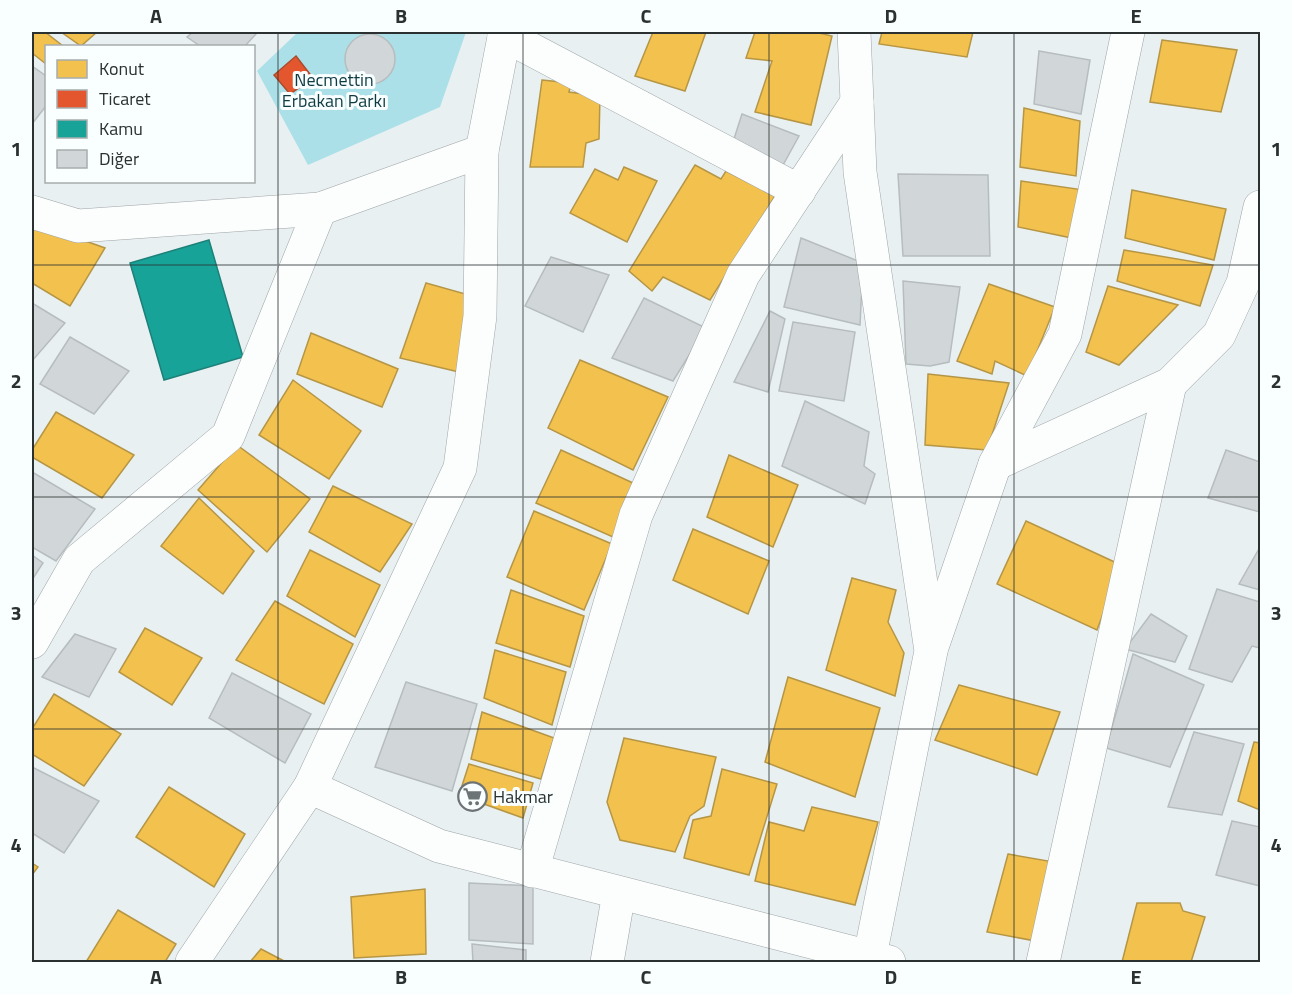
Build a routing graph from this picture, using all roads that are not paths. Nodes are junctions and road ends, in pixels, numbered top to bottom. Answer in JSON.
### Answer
{"nodes":[{"id":1,"x":854,"y":32,"type":"edge"},
{"id":2,"x":1128,"y":32,"type":"edge"},
{"id":3,"x":505,"y":33,"type":"edge"},
{"id":4,"x":857,"y":102,"type":"junction"},
{"id":5,"x":482,"y":151,"type":"junction"},
{"id":6,"x":799,"y":191,"type":"junction"},
{"id":7,"x":1260,"y":207,"type":"edge"},
{"id":8,"x":320,"y":209,"type":"junction"},
{"id":9,"x":32,"y":212,"type":"edge"},
{"id":10,"x":1170,"y":384,"type":"junction"},
{"id":11,"x":995,"y":464,"type":"junction"},
{"id":12,"x":32,"y":642,"type":"edge"},
{"id":13,"x":931,"y":651,"type":"junction"},
{"id":14,"x":310,"y":787,"type":"junction"},
{"id":15,"x":532,"y":871,"type":"junction"},
{"id":16,"x":619,"y":893,"type":"junction"},
{"id":17,"x":794,"y":950,"type":"edge"},
{"id":18,"x":880,"y":959,"type":"edge"},
{"id":19,"x":192,"y":963,"type":"edge"},
{"id":20,"x":607,"y":963,"type":"edge"},
{"id":21,"x":1043,"y":963,"type":"edge"}],
"edges":[{"from":1,"to":4,"type":"street"},
{"from":2,"to":11,"type":"street"},
{"from":3,"to":5,"type":"street"},
{"from":3,"to":6,"type":"street"},
{"from":4,"to":6,"type":"street"},
{"from":4,"to":13,"type":"street"},
{"from":5,"to":8,"type":"street"},
{"from":5,"to":14,"type":"street"},
{"from":6,"to":15,"type":"street"},
{"from":7,"to":10,"type":"street"},
{"from":8,"to":9,"type":"street"},
{"from":8,"to":12,"type":"street"},
{"from":10,"to":11,"type":"street"},
{"from":10,"to":21,"type":"street"},
{"from":11,"to":13,"type":"street"},
{"from":13,"to":18,"type":"street"},
{"from":14,"to":15,"type":"street"},
{"from":14,"to":19,"type":"street"},
{"from":15,"to":16,"type":"street"},
{"from":16,"to":17,"type":"street"},
{"from":16,"to":20,"type":"street"},
{"from":17,"to":18,"type":"street"}]}
